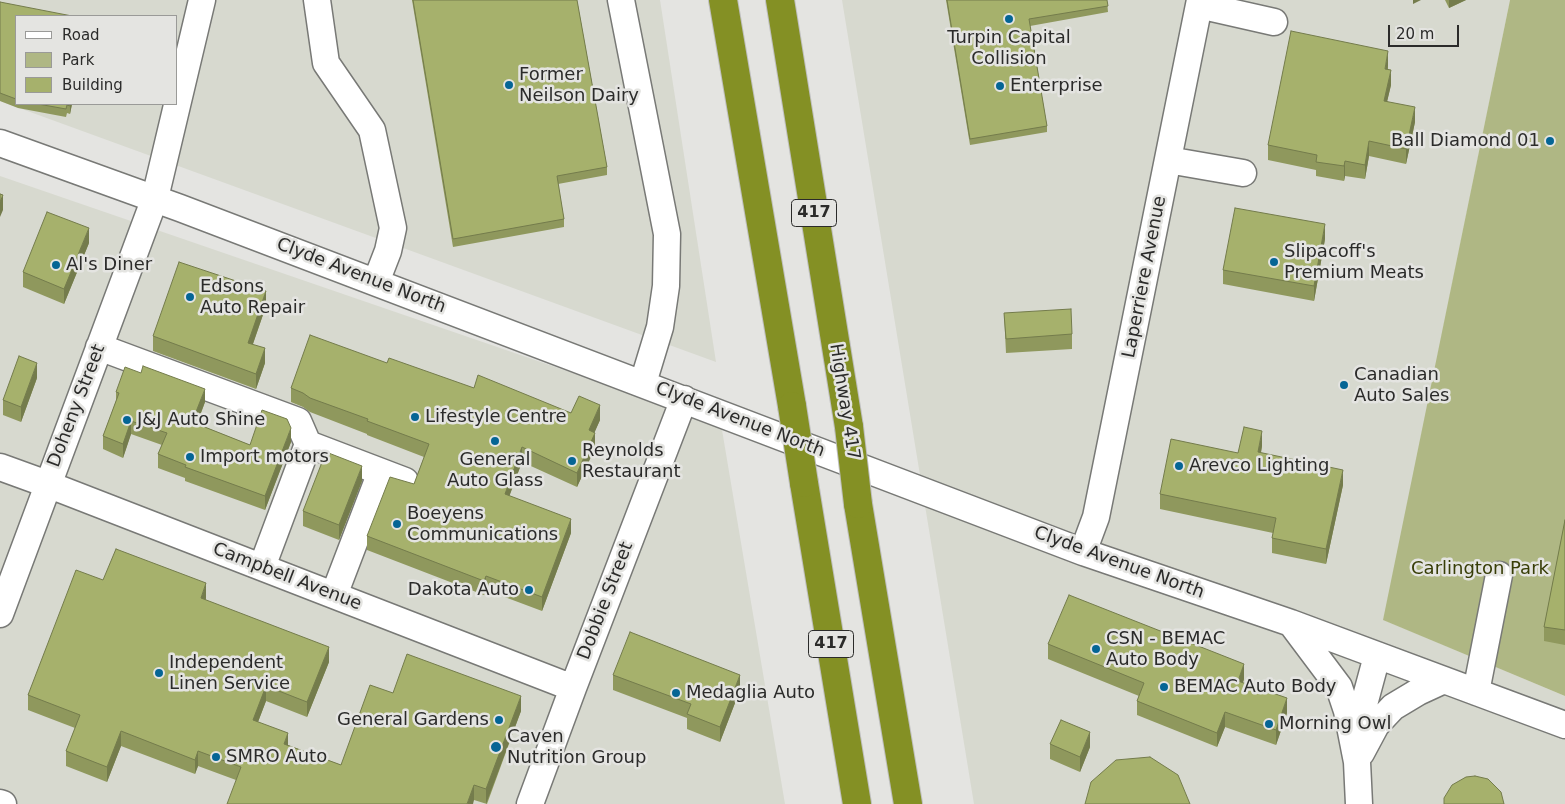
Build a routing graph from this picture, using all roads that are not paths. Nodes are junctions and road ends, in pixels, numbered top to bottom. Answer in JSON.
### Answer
{"nodes":[{"id":1,"x":202,"y":0,"type":"edge"},
{"id":2,"x":317,"y":0,"type":"edge"},
{"id":3,"x":621,"y":0,"type":"edge"},
{"id":4,"x":723,"y":0,"type":"edge"},
{"id":5,"x":780,"y":0,"type":"edge"},
{"id":6,"x":1200,"y":3,"type":"edge"},
{"id":7,"x":1274,"y":22,"type":"dead end"},
{"id":8,"x":178,"y":101,"type":"edge"},
{"id":9,"x":177,"y":105,"type":"edge"},
{"id":10,"x":0,"y":143,"type":"edge"},
{"id":11,"x":1168,"y":160,"type":"junction"},
{"id":12,"x":1243,"y":173,"type":"dead end"},
{"id":13,"x":155,"y":198,"type":"junction"},
{"id":14,"x":376,"y":282,"type":"junction"},
{"id":15,"x":99,"y":347,"type":"junction"},
{"id":16,"x":644,"y":383,"type":"junction"},
{"id":17,"x":684,"y":399,"type":"junction"},
{"id":18,"x":308,"y":444,"type":"junction"},
{"id":19,"x":0,"y":468,"type":"edge"},
{"id":20,"x":47,"y":484,"type":"junction"},
{"id":21,"x":1083,"y":552,"type":"junction"},
{"id":22,"x":262,"y":567,"type":"junction"},
{"id":23,"x":1499,"y":575,"type":"dead end"},
{"id":24,"x":334,"y":595,"type":"junction"},
{"id":25,"x":0,"y":614,"type":"edge"},
{"id":26,"x":1291,"y":623,"type":"junction"},
{"id":27,"x":1377,"y":656,"type":"junction"},
{"id":28,"x":1444,"y":680,"type":"junction"},
{"id":29,"x":573,"y":688,"type":"junction"},
{"id":30,"x":1476,"y":692,"type":"junction"},
{"id":31,"x":1565,"y":725,"type":"edge"},
{"id":32,"x":1357,"y":762,"type":"junction"},
{"id":33,"x":530,"y":804,"type":"edge"},
{"id":34,"x":857,"y":804,"type":"edge"},
{"id":35,"x":908,"y":804,"type":"edge"},
{"id":36,"x":1359,"y":804,"type":"edge"}],
"edges":[{"from":1,"to":8,"type":"street","name":"Doheny Street"},
{"from":2,"to":14,"type":"street"},
{"from":3,"to":16,"type":"street"},
{"from":4,"to":34,"type":"highway","number":"417","bridge":true},
{"from":5,"to":35,"type":"highway","name":"Highway 417","number":"417","bridge":true},
{"from":6,"to":7,"type":"street"},
{"from":6,"to":11,"type":"street","name":"Laperriere Avenue"},
{"from":9,"to":13,"type":"street","name":"Doheny Street"},
{"from":10,"to":13,"type":"street","name":"Clyde Avenue North"},
{"from":11,"to":12,"type":"street"},
{"from":11,"to":21,"type":"street","name":"Laperriere Avenue"},
{"from":13,"to":14,"type":"street","name":"Clyde Avenue North"},
{"from":13,"to":15,"type":"street","name":"Doheny Street"},
{"from":14,"to":16,"type":"street","name":"Clyde Avenue North"},
{"from":15,"to":18,"type":"street"},
{"from":15,"to":20,"type":"street","name":"Doheny Street"},
{"from":16,"to":17,"type":"street","name":"Clyde Avenue North"},
{"from":17,"to":21,"type":"street","name":"Clyde Avenue North"},
{"from":17,"to":29,"type":"street","name":"Dobbie Street"},
{"from":18,"to":22,"type":"street"},
{"from":18,"to":24,"type":"street"},
{"from":19,"to":20,"type":"street","name":"Campbell Avenue"},
{"from":20,"to":22,"type":"street","name":"Campbell Avenue"},
{"from":20,"to":25,"type":"street","name":"Doheny Street"},
{"from":21,"to":26,"type":"street","name":"Clyde Avenue North"},
{"from":22,"to":24,"type":"street","name":"Campbell Avenue"},
{"from":23,"to":30,"type":"street"},
{"from":24,"to":29,"type":"street","name":"Campbell Avenue"},
{"from":26,"to":27,"type":"street","name":"Clyde Avenue North"},
{"from":26,"to":32,"type":"street"},
{"from":27,"to":28,"type":"street","name":"Clyde Avenue North"},
{"from":27,"to":32,"type":"street"},
{"from":28,"to":30,"type":"street","name":"Clyde Avenue North"},
{"from":28,"to":32,"type":"street"},
{"from":29,"to":33,"type":"street","name":"Dobbie Street"},
{"from":30,"to":31,"type":"street","name":"Clyde Avenue North"},
{"from":32,"to":36,"type":"street"}]}
